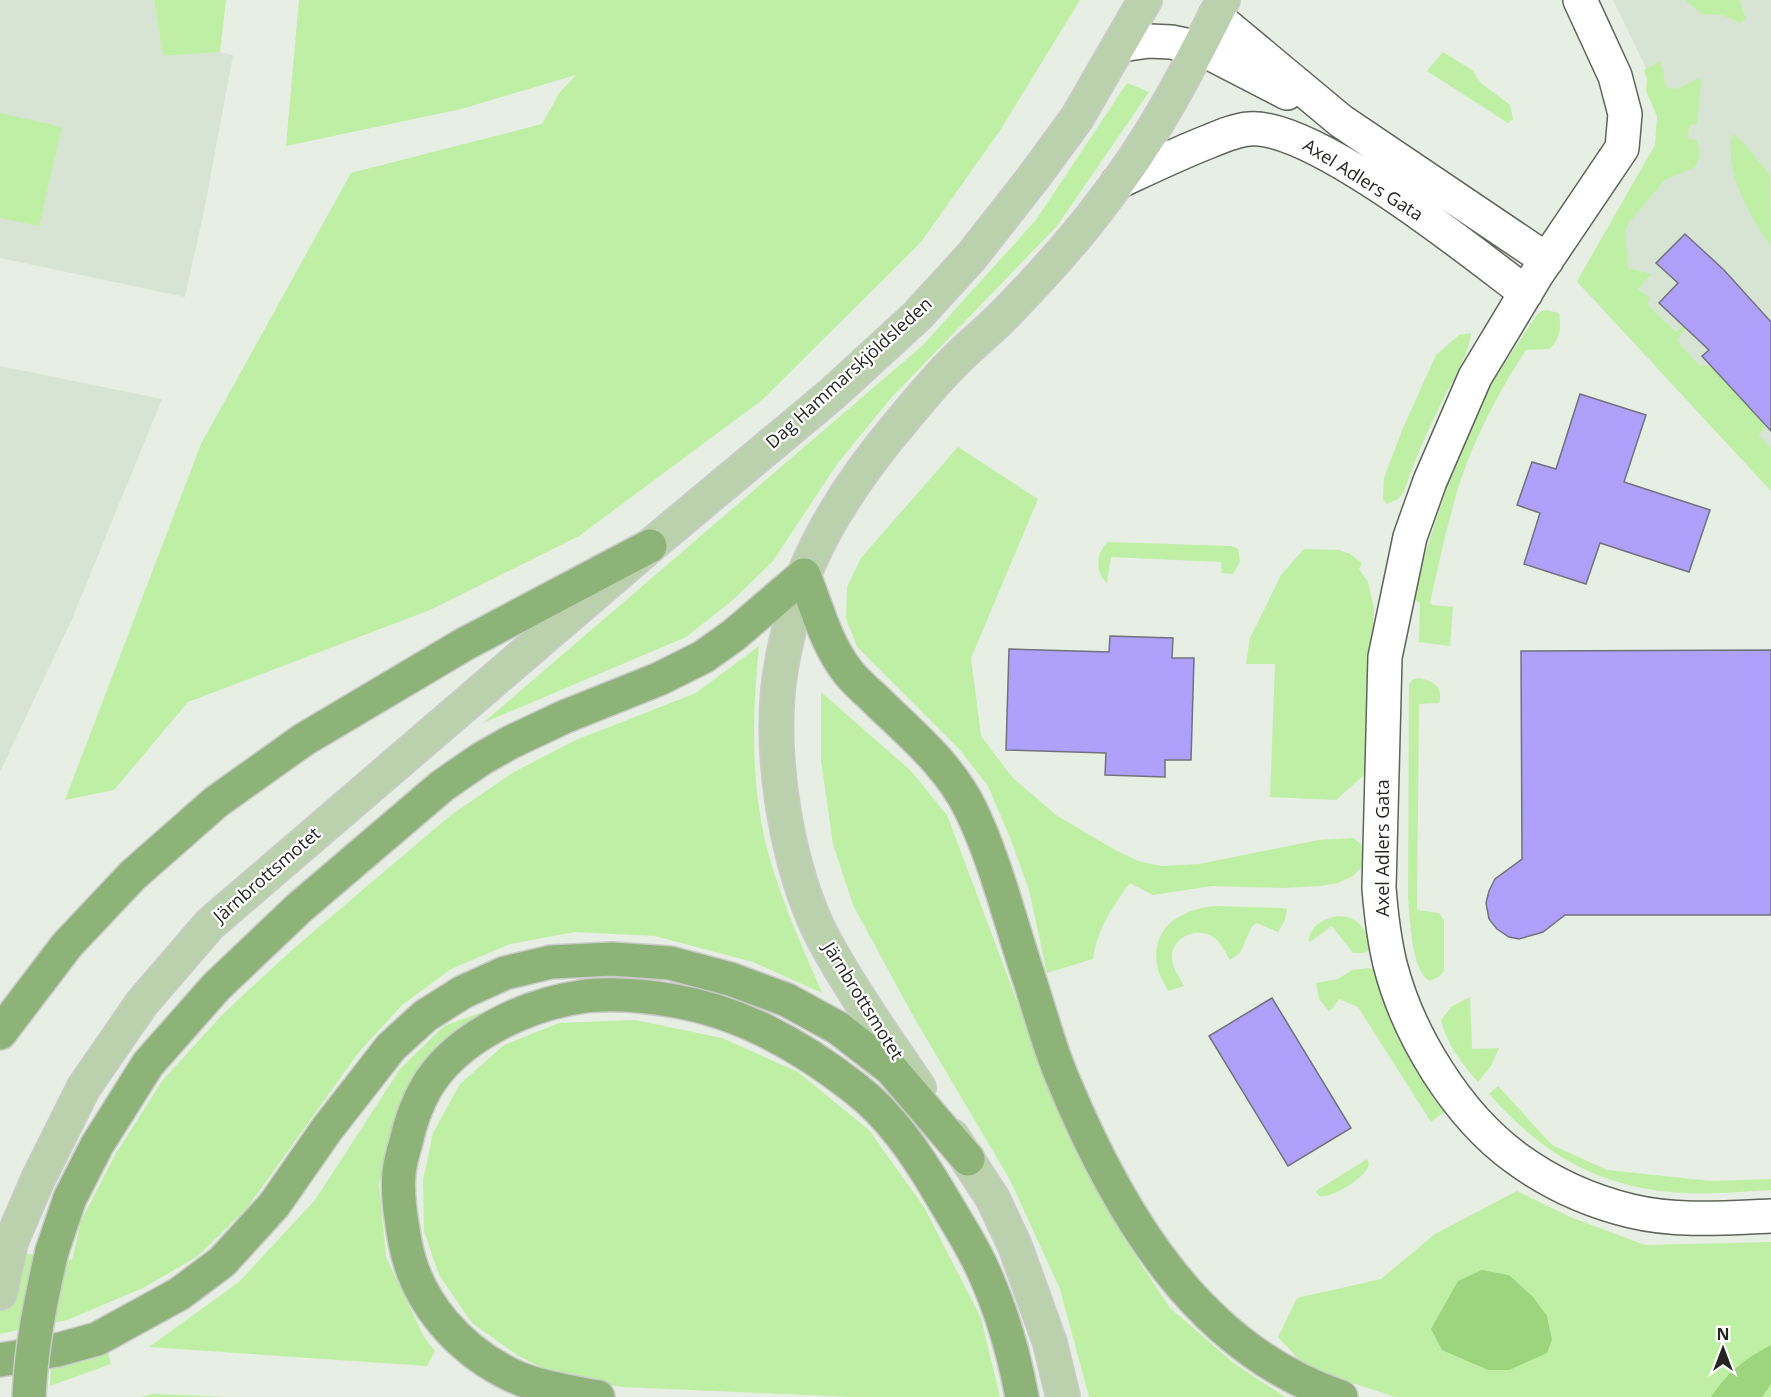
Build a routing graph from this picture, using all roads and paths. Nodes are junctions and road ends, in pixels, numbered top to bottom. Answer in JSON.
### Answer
{"nodes":[{"id":1,"x":1145,"y":0,"type":"edge"},
{"id":2,"x":1580,"y":0,"type":"edge"},
{"id":3,"x":1219,"y":8,"type":"edge"},
{"id":4,"x":1121,"y":45,"type":"junction"},
{"id":5,"x":1200,"y":48,"type":"junction"},
{"id":6,"x":1341,"y":121,"type":"junction"},
{"id":7,"x":1118,"y":182,"type":"junction"},
{"id":8,"x":1547,"y":260,"type":"junction"},
{"id":9,"x":1526,"y":293,"type":"junction"},
{"id":10,"x":650,"y":546,"type":"junction"},
{"id":11,"x":804,"y":575,"type":"junction"},
{"id":12,"x":0,"y":1033,"type":"edge"},
{"id":13,"x":968,"y":1159,"type":"junction"},
{"id":14,"x":1771,"y":1216,"type":"edge"},
{"id":15,"x":0,"y":1293,"type":"edge"},
{"id":16,"x":0,"y":1360,"type":"edge"},
{"id":17,"x":29,"y":1397,"type":"edge"},
{"id":18,"x":598,"y":1397,"type":"edge"},
{"id":19,"x":1022,"y":1397,"type":"edge"},
{"id":20,"x":1063,"y":1397,"type":"edge"},
{"id":21,"x":1341,"y":1397,"type":"edge"}],
"edges":[{"from":1,"to":4,"type":"main road","name":"Dag Hammarskjöldsleden"},
{"from":2,"to":8,"type":"street","name":"Axel Adlers Gata"},
{"from":3,"to":5,"type":"main road"},
{"from":3,"to":6,"type":"street","name":"Axel Adlers Gata"},
{"from":4,"to":5,"type":"street","name":"Axel Adlers Gata"},
{"from":4,"to":10,"type":"main road","name":"Dag Hammarskjöldsleden"},
{"from":5,"to":6,"type":"street","name":"Axel Adlers Gata"},
{"from":5,"to":7,"type":"main road"},
{"from":6,"to":8,"type":"street","name":"Axel Adlers Gata"},
{"from":7,"to":9,"type":"street","name":"Axel Adlers Gata"},
{"from":7,"to":11,"type":"main road"},
{"from":8,"to":9,"type":"street","name":"Axel Adlers Gata"},
{"from":9,"to":14,"type":"street","name":"Axel Adlers Gata"},
{"from":10,"to":12,"type":"highway"},
{"from":10,"to":15,"type":"main road","name":"Järnbrottsmotet"},
{"from":11,"to":13,"type":"main road","name":"Järnbrottsmotet"},
{"from":11,"to":17,"type":"highway","bridge":true},
{"from":11,"to":21,"type":"highway"},
{"from":13,"to":16,"type":"highway"},
{"from":13,"to":20,"type":"main road","name":"Järnbrottsmotet"},
{"from":18,"to":19,"type":"highway"}]}
